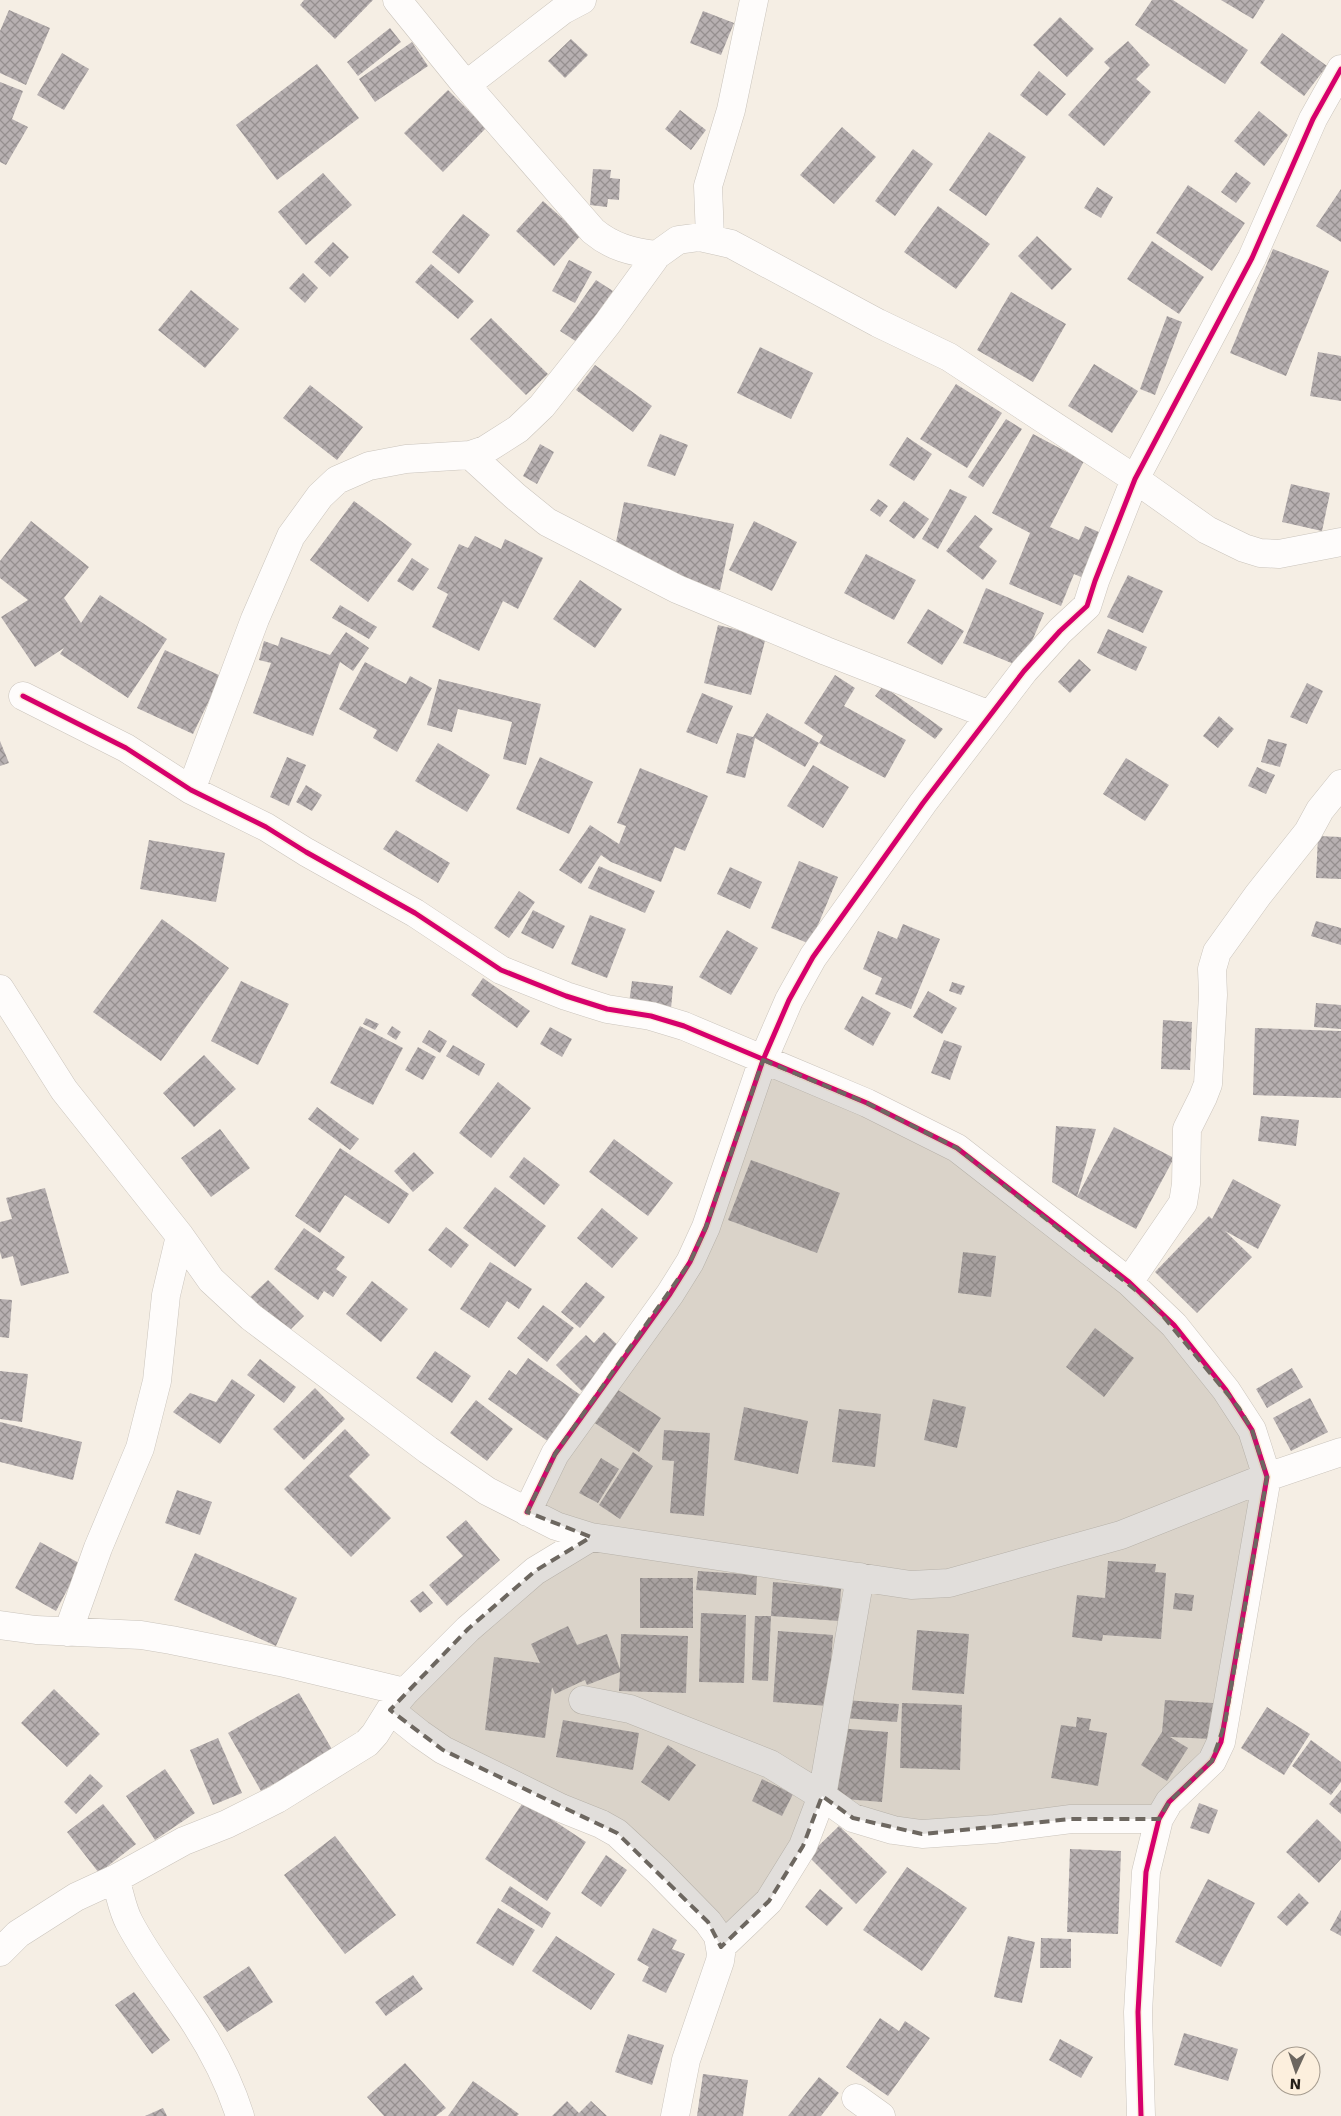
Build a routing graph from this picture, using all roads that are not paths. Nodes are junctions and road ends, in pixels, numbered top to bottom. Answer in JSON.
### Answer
{"nodes":[{"id":1,"x":397,"y":0,"type":"edge"},
{"id":2,"x":582,"y":0,"type":"edge"},
{"id":3,"x":754,"y":0,"type":"edge"},
{"id":4,"x":1341,"y":69,"type":"edge"},
{"id":5,"x":466,"y":85,"type":"junction"},
{"id":6,"x":710,"y":238,"type":"junction"},
{"id":7,"x":657,"y":255,"type":"junction"},
{"id":8,"x":470,"y":455,"type":"junction"},
{"id":9,"x":1135,"y":479,"type":"junction"},
{"id":10,"x":1341,"y":542,"type":"edge"},
{"id":11,"x":24,"y":696,"type":"dead end"},
{"id":12,"x":990,"y":715,"type":"junction"},
{"id":13,"x":1341,"y":784,"type":"edge"},
{"id":14,"x":191,"y":790,"type":"junction"},
{"id":15,"x":0,"y":989,"type":"edge"},
{"id":16,"x":763,"y":1060,"type":"junction"},
{"id":17,"x":180,"y":1236,"type":"junction"},
{"id":18,"x":1129,"y":1282,"type":"junction"},
{"id":19,"x":1341,"y":1452,"type":"edge"},
{"id":20,"x":1267,"y":1476,"type":"junction"},
{"id":21,"x":527,"y":1512,"type":"junction"},
{"id":22,"x":591,"y":1537,"type":"junction"},
{"id":23,"x":860,"y":1577,"type":"junction"},
{"id":24,"x":0,"y":1625,"type":"edge"},
{"id":25,"x":68,"y":1632,"type":"junction"},
{"id":26,"x":583,"y":1700,"type":"dead end"},
{"id":27,"x":398,"y":1701,"type":"junction"},
{"id":28,"x":822,"y":1796,"type":"junction"},
{"id":29,"x":1159,"y":1819,"type":"junction"},
{"id":30,"x":115,"y":1879,"type":"junction"},
{"id":31,"x":721,"y":1947,"type":"junction"},
{"id":32,"x":0,"y":1952,"type":"edge"},
{"id":33,"x":856,"y":2098,"type":"dead end"},
{"id":34,"x":240,"y":2116,"type":"edge"},
{"id":35,"x":675,"y":2116,"type":"edge"},
{"id":36,"x":880,"y":2116,"type":"edge"},
{"id":37,"x":1141,"y":2116,"type":"edge"}],
"edges":[{"from":1,"to":5,"type":"street"},
{"from":2,"to":5,"type":"street"},
{"from":3,"to":6,"type":"street"},
{"from":4,"to":9,"type":"street"},
{"from":5,"to":7,"type":"street"},
{"from":6,"to":7,"type":"street"},
{"from":6,"to":9,"type":"street"},
{"from":7,"to":8,"type":"street"},
{"from":8,"to":12,"type":"street"},
{"from":8,"to":14,"type":"street"},
{"from":9,"to":10,"type":"street"},
{"from":9,"to":12,"type":"street"},
{"from":11,"to":14,"type":"street"},
{"from":12,"to":16,"type":"street"},
{"from":13,"to":18,"type":"street"},
{"from":14,"to":16,"type":"street"},
{"from":15,"to":17,"type":"street"},
{"from":16,"to":18,"type":"street"},
{"from":16,"to":21,"type":"street"},
{"from":17,"to":21,"type":"street"},
{"from":17,"to":25,"type":"street"},
{"from":18,"to":20,"type":"street"},
{"from":19,"to":20,"type":"street"},
{"from":20,"to":23,"type":"street"},
{"from":20,"to":29,"type":"street"},
{"from":21,"to":22,"type":"street"},
{"from":22,"to":23,"type":"street"},
{"from":22,"to":27,"type":"street"},
{"from":23,"to":28,"type":"street"},
{"from":24,"to":25,"type":"street"},
{"from":25,"to":27,"type":"street"},
{"from":26,"to":28,"type":"street"},
{"from":27,"to":30,"type":"street"},
{"from":27,"to":31,"type":"street"},
{"from":28,"to":29,"type":"street"},
{"from":28,"to":31,"type":"street"},
{"from":29,"to":37,"type":"street"},
{"from":30,"to":32,"type":"street"},
{"from":30,"to":34,"type":"street"},
{"from":31,"to":35,"type":"street"},
{"from":33,"to":36,"type":"street"}]}
